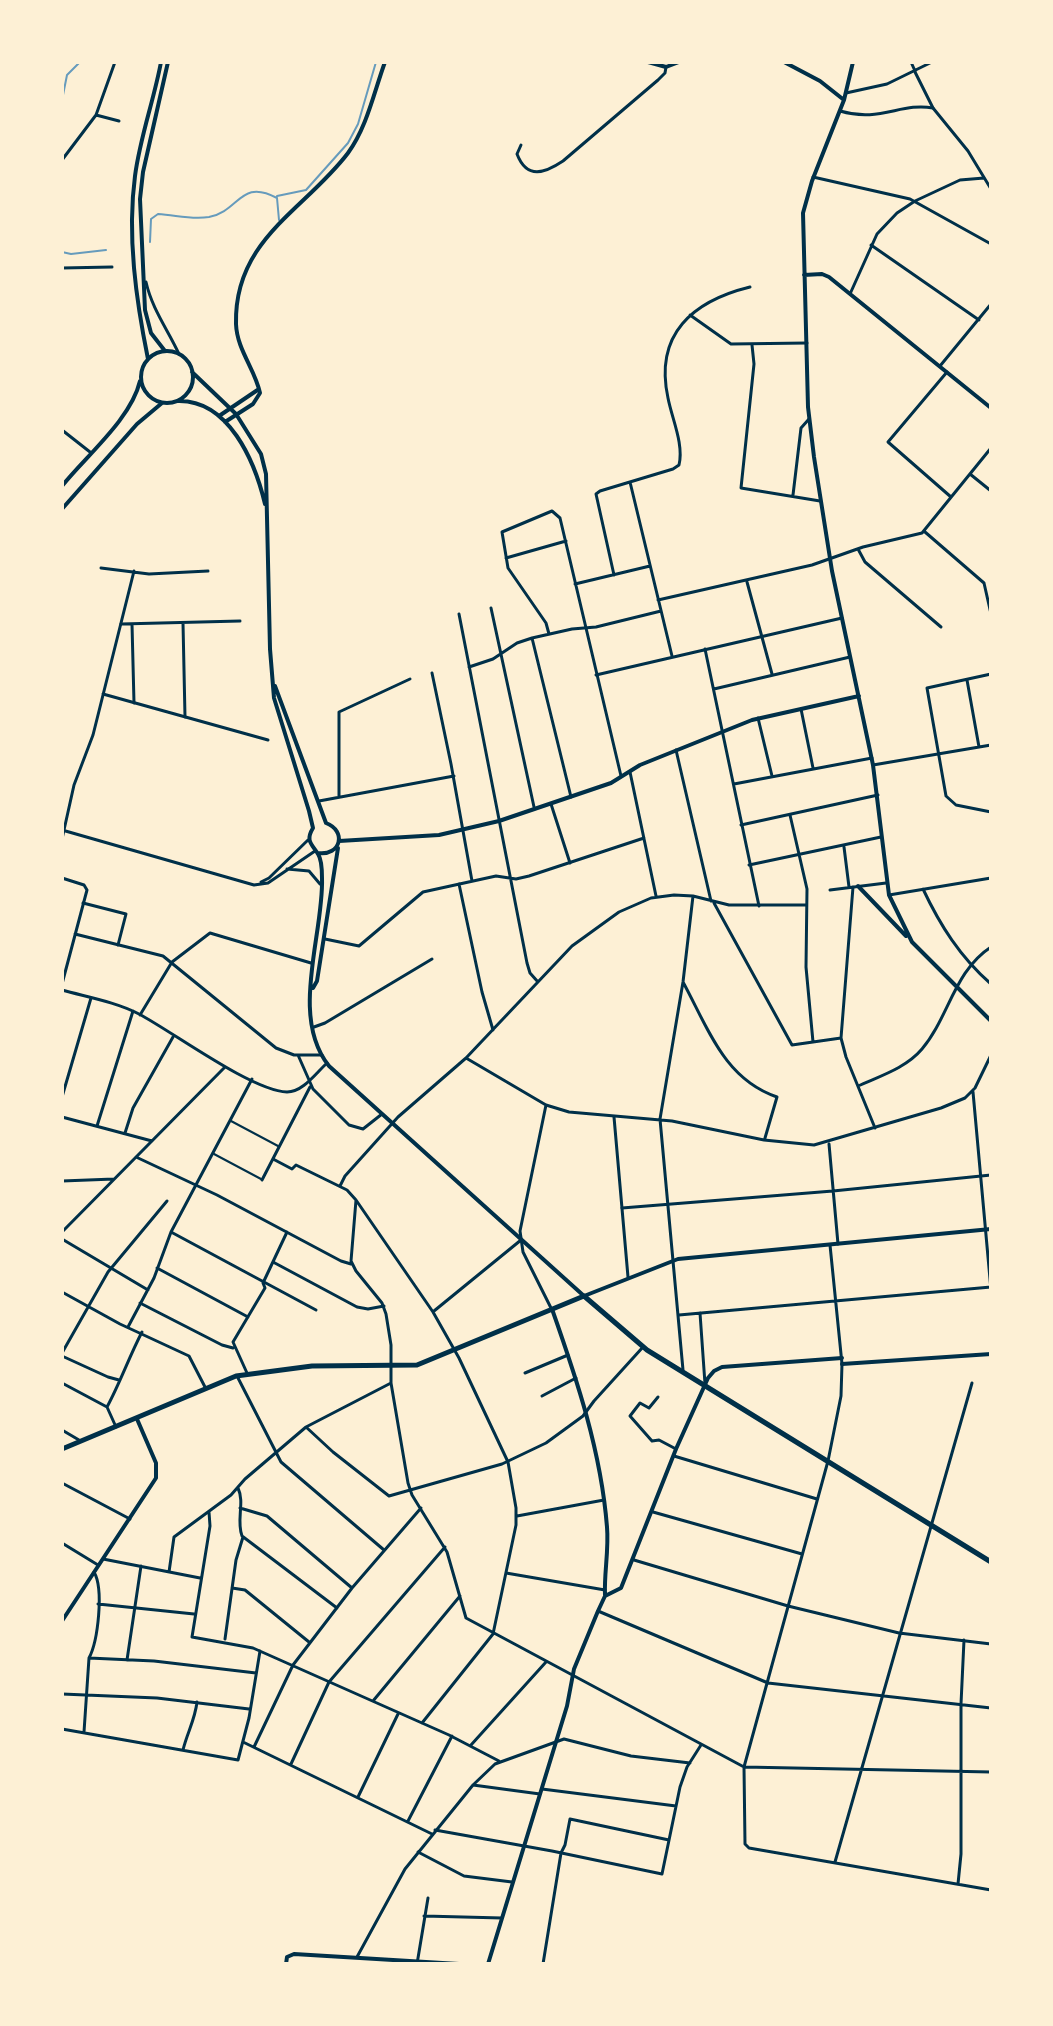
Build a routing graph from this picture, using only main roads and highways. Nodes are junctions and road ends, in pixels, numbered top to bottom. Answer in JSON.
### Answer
{"nodes":[{"id":1,"x":62,"y":1449,"type":"edge"},
{"id":2,"x":991,"y":1562,"type":"edge"}],
"edges":[{"from":1,"to":2,"type":"main road"}]}
